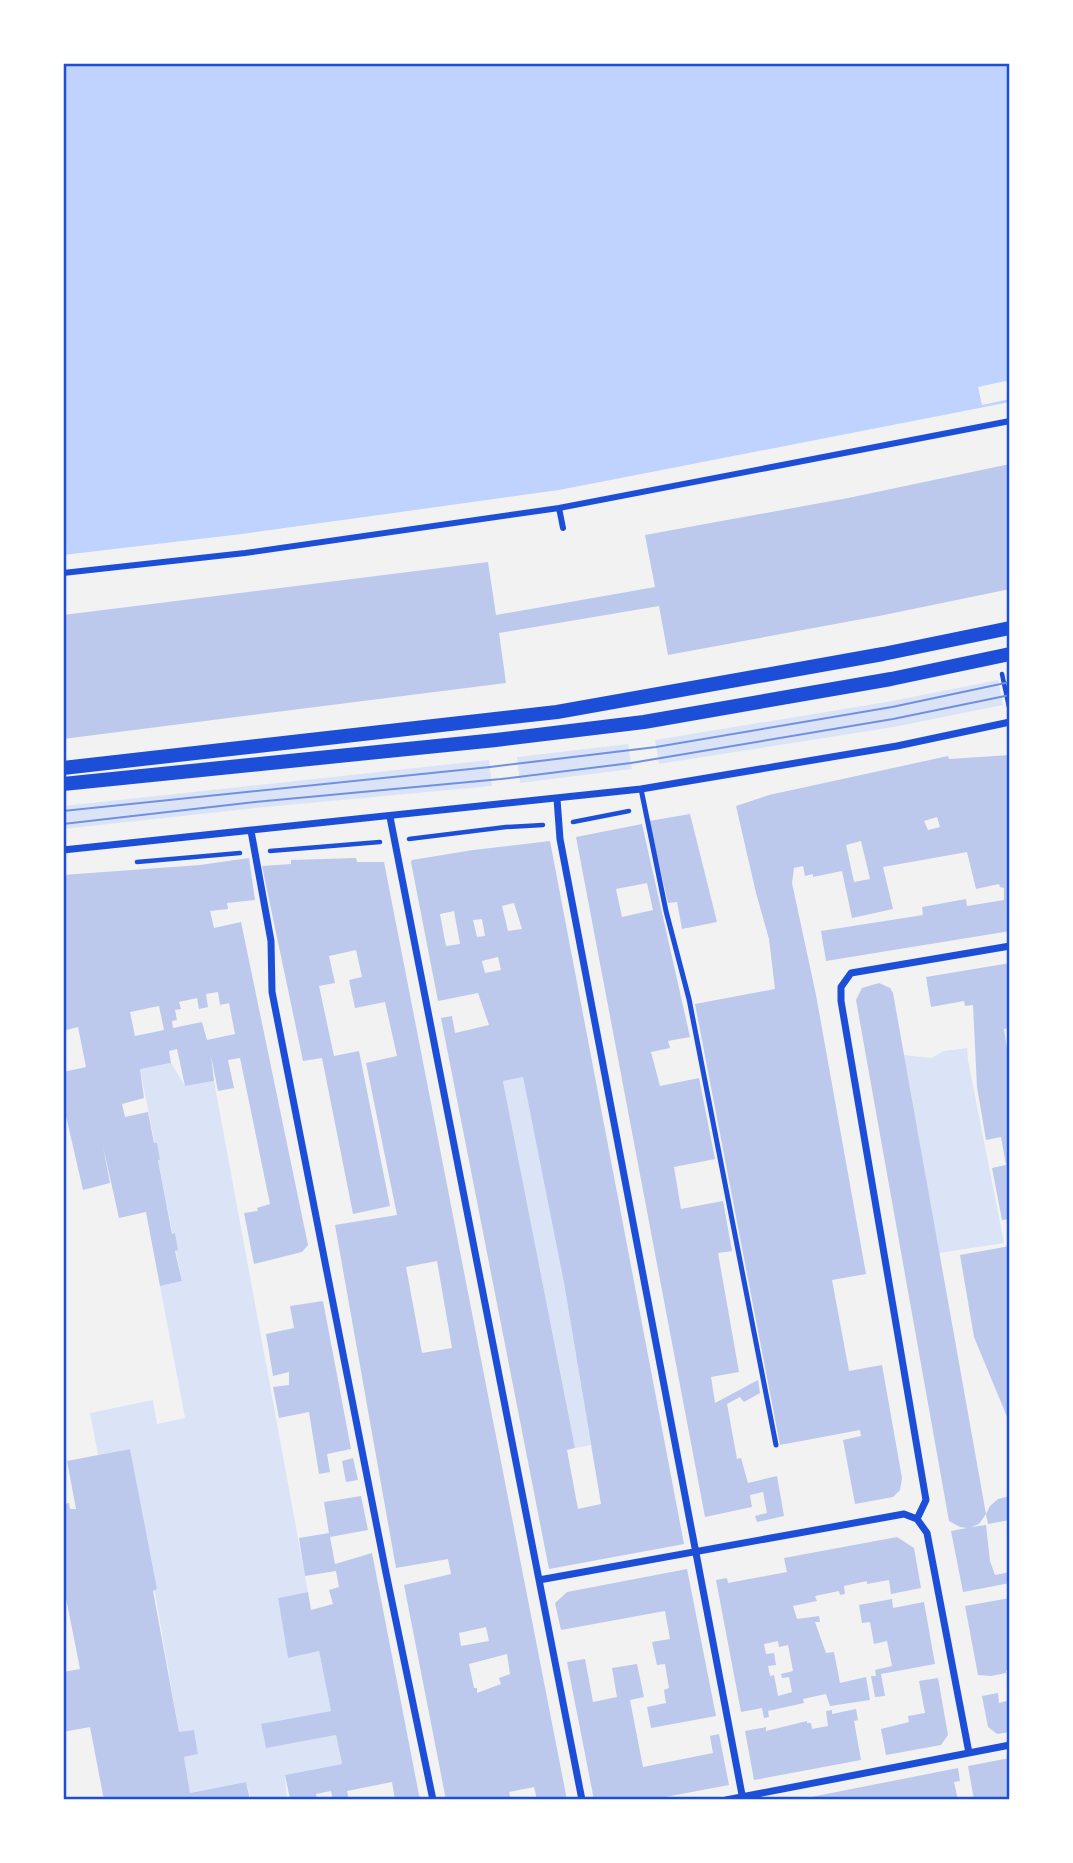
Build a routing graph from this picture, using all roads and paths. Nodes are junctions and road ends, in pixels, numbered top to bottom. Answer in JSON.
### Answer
{"nodes":[{"id":1,"x":1010,"y":421,"type":"edge"},
{"id":2,"x":559,"y":508,"type":"junction"},
{"id":3,"x":563,"y":528,"type":"dead end"},
{"id":4,"x":63,"y":573,"type":"edge"},
{"id":5,"x":1010,"y":628,"type":"edge"},
{"id":6,"x":1010,"y":654,"type":"edge"},
{"id":7,"x":1010,"y":670,"type":"edge"},
{"id":8,"x":1009,"y":708,"type":"edge"},
{"id":9,"x":1010,"y":723,"type":"edge"},
{"id":10,"x":63,"y":768,"type":"edge"},
{"id":11,"x":63,"y":784,"type":"edge"},
{"id":12,"x":641,"y":789,"type":"junction"},
{"id":13,"x":557,"y":799,"type":"junction"},
{"id":14,"x":390,"y":817,"type":"junction"},
{"id":15,"x":251,"y":831,"type":"junction"},
{"id":16,"x":63,"y":850,"type":"edge"},
{"id":17,"x":1010,"y":946,"type":"edge"},
{"id":18,"x":776,"y":1445,"type":"dead end"},
{"id":19,"x":917,"y":1519,"type":"junction"},
{"id":20,"x":697,"y":1551,"type":"junction"},
{"id":21,"x":539,"y":1580,"type":"junction"},
{"id":22,"x":1010,"y":1745,"type":"edge"},
{"id":23,"x":969,"y":1753,"type":"junction"},
{"id":24,"x":743,"y":1798,"type":"edge"},
{"id":25,"x":433,"y":1800,"type":"edge"},
{"id":26,"x":582,"y":1800,"type":"edge"},
{"id":27,"x":726,"y":1800,"type":"edge"}],
"edges":[{"from":1,"to":2,"type":"street"},
{"from":2,"to":3,"type":"street"},
{"from":2,"to":4,"type":"street"},
{"from":5,"to":10,"type":"main road"},
{"from":6,"to":11,"type":"main road"},
{"from":7,"to":8,"type":"path"},
{"from":9,"to":12,"type":"street"},
{"from":12,"to":13,"type":"street"},
{"from":12,"to":18,"type":"lane"},
{"from":13,"to":14,"type":"street"},
{"from":13,"to":20,"type":"street"},
{"from":14,"to":15,"type":"street"},
{"from":14,"to":21,"type":"street"},
{"from":15,"to":16,"type":"street"},
{"from":15,"to":25,"type":"street"},
{"from":17,"to":19,"type":"street"},
{"from":19,"to":20,"type":"street"},
{"from":19,"to":23,"type":"street"},
{"from":20,"to":21,"type":"street"},
{"from":20,"to":24,"type":"street"},
{"from":21,"to":26,"type":"street"},
{"from":22,"to":23,"type":"street"},
{"from":23,"to":24,"type":"street"},
{"from":24,"to":27,"type":"street"}]}
